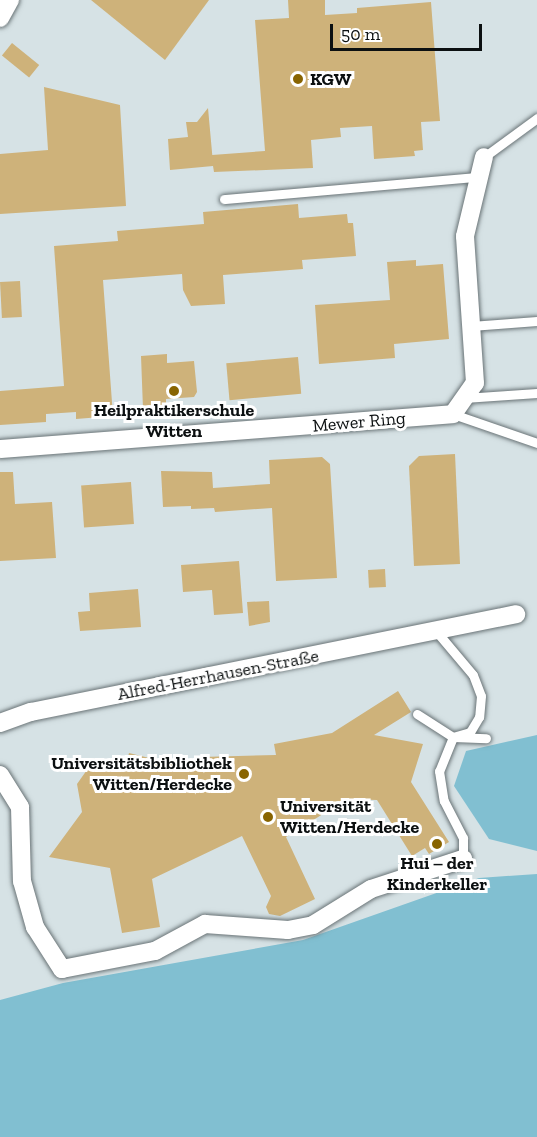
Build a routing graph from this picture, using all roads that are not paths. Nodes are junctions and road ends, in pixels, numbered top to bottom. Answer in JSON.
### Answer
{"nodes":[{"id":1,"x":10,"y":0,"type":"edge"},
{"id":2,"x":0,"y":18,"type":"edge"},
{"id":3,"x":537,"y":118,"type":"edge"},
{"id":4,"x":484,"y":158,"type":"joint"},
{"id":5,"x":478,"y":177,"type":"junction"},
{"id":6,"x":224,"y":199,"type":"dead end"},
{"id":7,"x":537,"y":321,"type":"edge"},
{"id":8,"x":471,"y":326,"type":"junction"},
{"id":9,"x":537,"y":393,"type":"edge"},
{"id":10,"x":464,"y":398,"type":"junction"},
{"id":11,"x":453,"y":414,"type":"junction"},
{"id":12,"x":537,"y":443,"type":"edge"},
{"id":13,"x":0,"y":449,"type":"edge"},
{"id":14,"x":516,"y":614,"type":"dead end"},
{"id":15,"x":436,"y":631,"type":"junction"},
{"id":16,"x":417,"y":714,"type":"dead end"},
{"id":17,"x":0,"y":723,"type":"edge"},
{"id":18,"x":453,"y":738,"type":"junction"},
{"id":19,"x":486,"y":738,"type":"dead end"},
{"id":20,"x":0,"y":775,"type":"edge"},
{"id":21,"x":463,"y":859,"type":"joint"}],
"edges":[{"from":1,"to":2,"type":"street"},
{"from":3,"to":4,"type":"lane"},
{"from":4,"to":5,"type":"street"},
{"from":5,"to":6,"type":"lane"},
{"from":5,"to":8,"type":"street"},
{"from":7,"to":8,"type":"lane"},
{"from":8,"to":10,"type":"street"},
{"from":9,"to":10,"type":"lane"},
{"from":10,"to":11,"type":"street"},
{"from":11,"to":12,"type":"lane"},
{"from":11,"to":13,"type":"street","name":"Mewer Ring"},
{"from":14,"to":15,"type":"street","name":"Alfred-Herrhausen-Straße"},
{"from":15,"to":17,"type":"street","name":"Alfred-Herrhausen-Straße"},
{"from":15,"to":18,"type":"lane"},
{"from":16,"to":18,"type":"lane"},
{"from":18,"to":19,"type":"lane"},
{"from":18,"to":21,"type":"lane"},
{"from":20,"to":21,"type":"street"}]}
